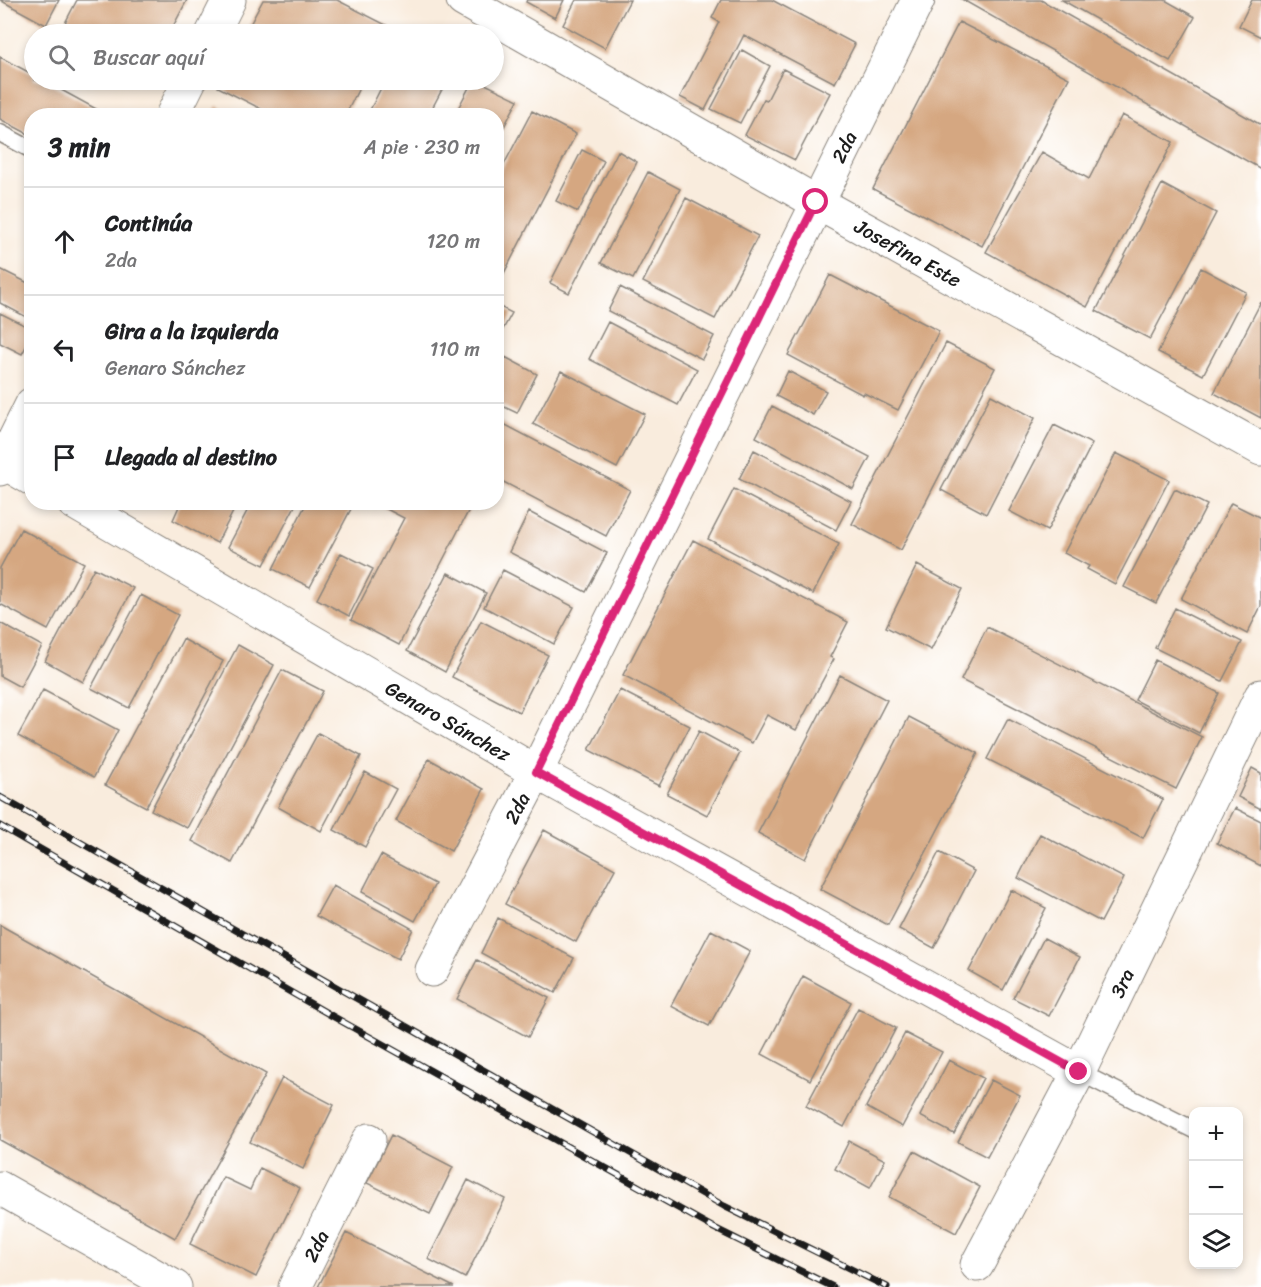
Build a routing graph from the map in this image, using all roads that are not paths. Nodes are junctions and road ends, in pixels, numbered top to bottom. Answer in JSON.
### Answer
{"nodes":[{"id":1,"x":229,"y":0,"type":"edge"},
{"id":2,"x":463,"y":0,"type":"edge"},
{"id":3,"x":918,"y":0,"type":"edge"},
{"id":4,"x":217,"y":24,"type":"edge"},
{"id":5,"x":185,"y":90,"type":"edge"},
{"id":6,"x":176,"y":108,"type":"edge"},
{"id":7,"x":0,"y":133,"type":"edge"},
{"id":8,"x":24,"y":146,"type":"edge"},
{"id":9,"x":816,"y":202,"type":"junction"},
{"id":10,"x":24,"y":419,"type":"edge"},
{"id":11,"x":1261,"y":449,"type":"edge"},
{"id":12,"x":1,"y":464,"type":"edge"},
{"id":13,"x":24,"y":475,"type":"edge"},
{"id":14,"x":86,"y":510,"type":"edge"},
{"id":15,"x":1261,"y":696,"type":"edge"},
{"id":16,"x":536,"y":772,"type":"junction"},
{"id":17,"x":432,"y":970,"type":"dead end"},
{"id":18,"x":1079,"y":1072,"type":"junction"},
{"id":19,"x":1189,"y":1127,"type":"edge"},
{"id":20,"x":369,"y":1140,"type":"dead end"},
{"id":21,"x":0,"y":1188,"type":"edge"},
{"id":22,"x":977,"y":1265,"type":"dead end"},
{"id":23,"x":175,"y":1287,"type":"edge"},
{"id":24,"x":295,"y":1287,"type":"edge"}],
"edges":[{"from":1,"to":4,"type":"street"},
{"from":2,"to":9,"type":"street","name":"Josefina Este"},
{"from":3,"to":9,"type":"street","name":"2da"},
{"from":5,"to":6,"type":"street"},
{"from":7,"to":8,"type":"lane"},
{"from":9,"to":11,"type":"street","name":"Josefina Este"},
{"from":9,"to":16,"type":"street","name":"2da"},
{"from":10,"to":12,"type":"street"},
{"from":12,"to":13,"type":"street"},
{"from":14,"to":16,"type":"street","name":"Genaro Sánchez"},
{"from":15,"to":18,"type":"street","name":"3ra"},
{"from":16,"to":17,"type":"street","name":"2da"},
{"from":16,"to":18,"type":"street","name":"Genaro Sánchez"},
{"from":18,"to":19,"type":"lane"},
{"from":18,"to":22,"type":"street","name":"3ra"},
{"from":20,"to":24,"type":"street","name":"2da"},
{"from":21,"to":23,"type":"street"}]}
